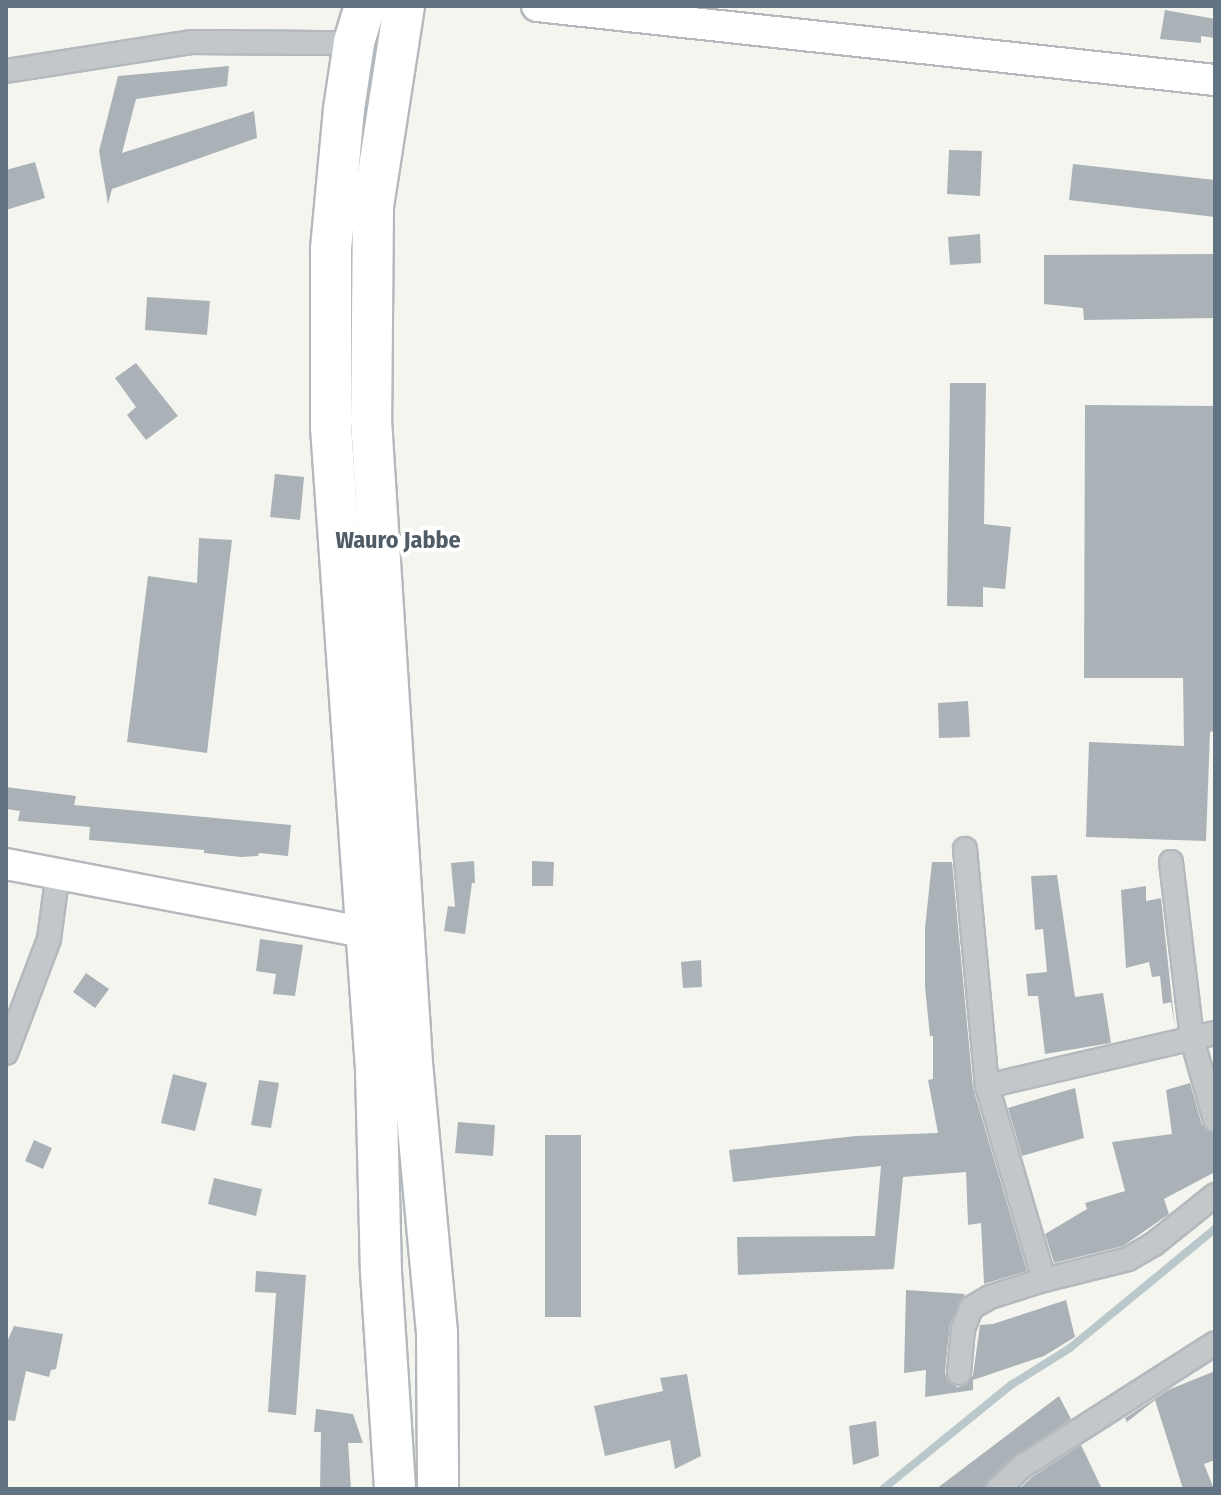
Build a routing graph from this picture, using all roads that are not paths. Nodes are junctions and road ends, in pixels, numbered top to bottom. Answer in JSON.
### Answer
{"nodes":[{"id":1,"x":404,"y":6,"type":"edge"},
{"id":2,"x":537,"y":6,"type":"edge"},
{"id":3,"x":360,"y":24,"type":"edge"},
{"id":4,"x":6,"y":71,"type":"edge"},
{"id":5,"x":1215,"y":80,"type":"edge"},
{"id":6,"x":965,"y":849,"type":"dead end"},
{"id":7,"x":1171,"y":862,"type":"dead end"},
{"id":8,"x":6,"y":864,"type":"edge"},
{"id":9,"x":58,"y":872,"type":"junction"},
{"id":10,"x":386,"y":936,"type":"junction"},
{"id":11,"x":1215,"y":1033,"type":"edge"},
{"id":12,"x":1192,"y":1039,"type":"junction"},
{"id":13,"x":6,"y":1053,"type":"edge"},
{"id":14,"x":987,"y":1086,"type":"junction"},
{"id":15,"x":1215,"y":1120,"type":"edge"},
{"id":16,"x":1215,"y":1195,"type":"edge"},
{"id":17,"x":1044,"y":1280,"type":"junction"},
{"id":18,"x":1215,"y":1343,"type":"edge"},
{"id":19,"x":959,"y":1373,"type":"dead end"},
{"id":20,"x":395,"y":1489,"type":"edge"},
{"id":21,"x":438,"y":1489,"type":"edge"},
{"id":22,"x":998,"y":1489,"type":"edge"}],
"edges":[{"from":1,"to":10,"type":"highway"},
{"from":2,"to":5,"type":"street"},
{"from":3,"to":4,"type":"street"},
{"from":3,"to":10,"type":"highway"},
{"from":6,"to":14,"type":"street"},
{"from":7,"to":12,"type":"street"},
{"from":8,"to":9,"type":"street"},
{"from":9,"to":10,"type":"street"},
{"from":9,"to":13,"type":"street"},
{"from":10,"to":20,"type":"highway"},
{"from":10,"to":21,"type":"highway"},
{"from":11,"to":12,"type":"street"},
{"from":12,"to":14,"type":"street"},
{"from":12,"to":15,"type":"street"},
{"from":14,"to":17,"type":"street"},
{"from":16,"to":17,"type":"street"},
{"from":17,"to":19,"type":"street"},
{"from":18,"to":22,"type":"street"}]}
